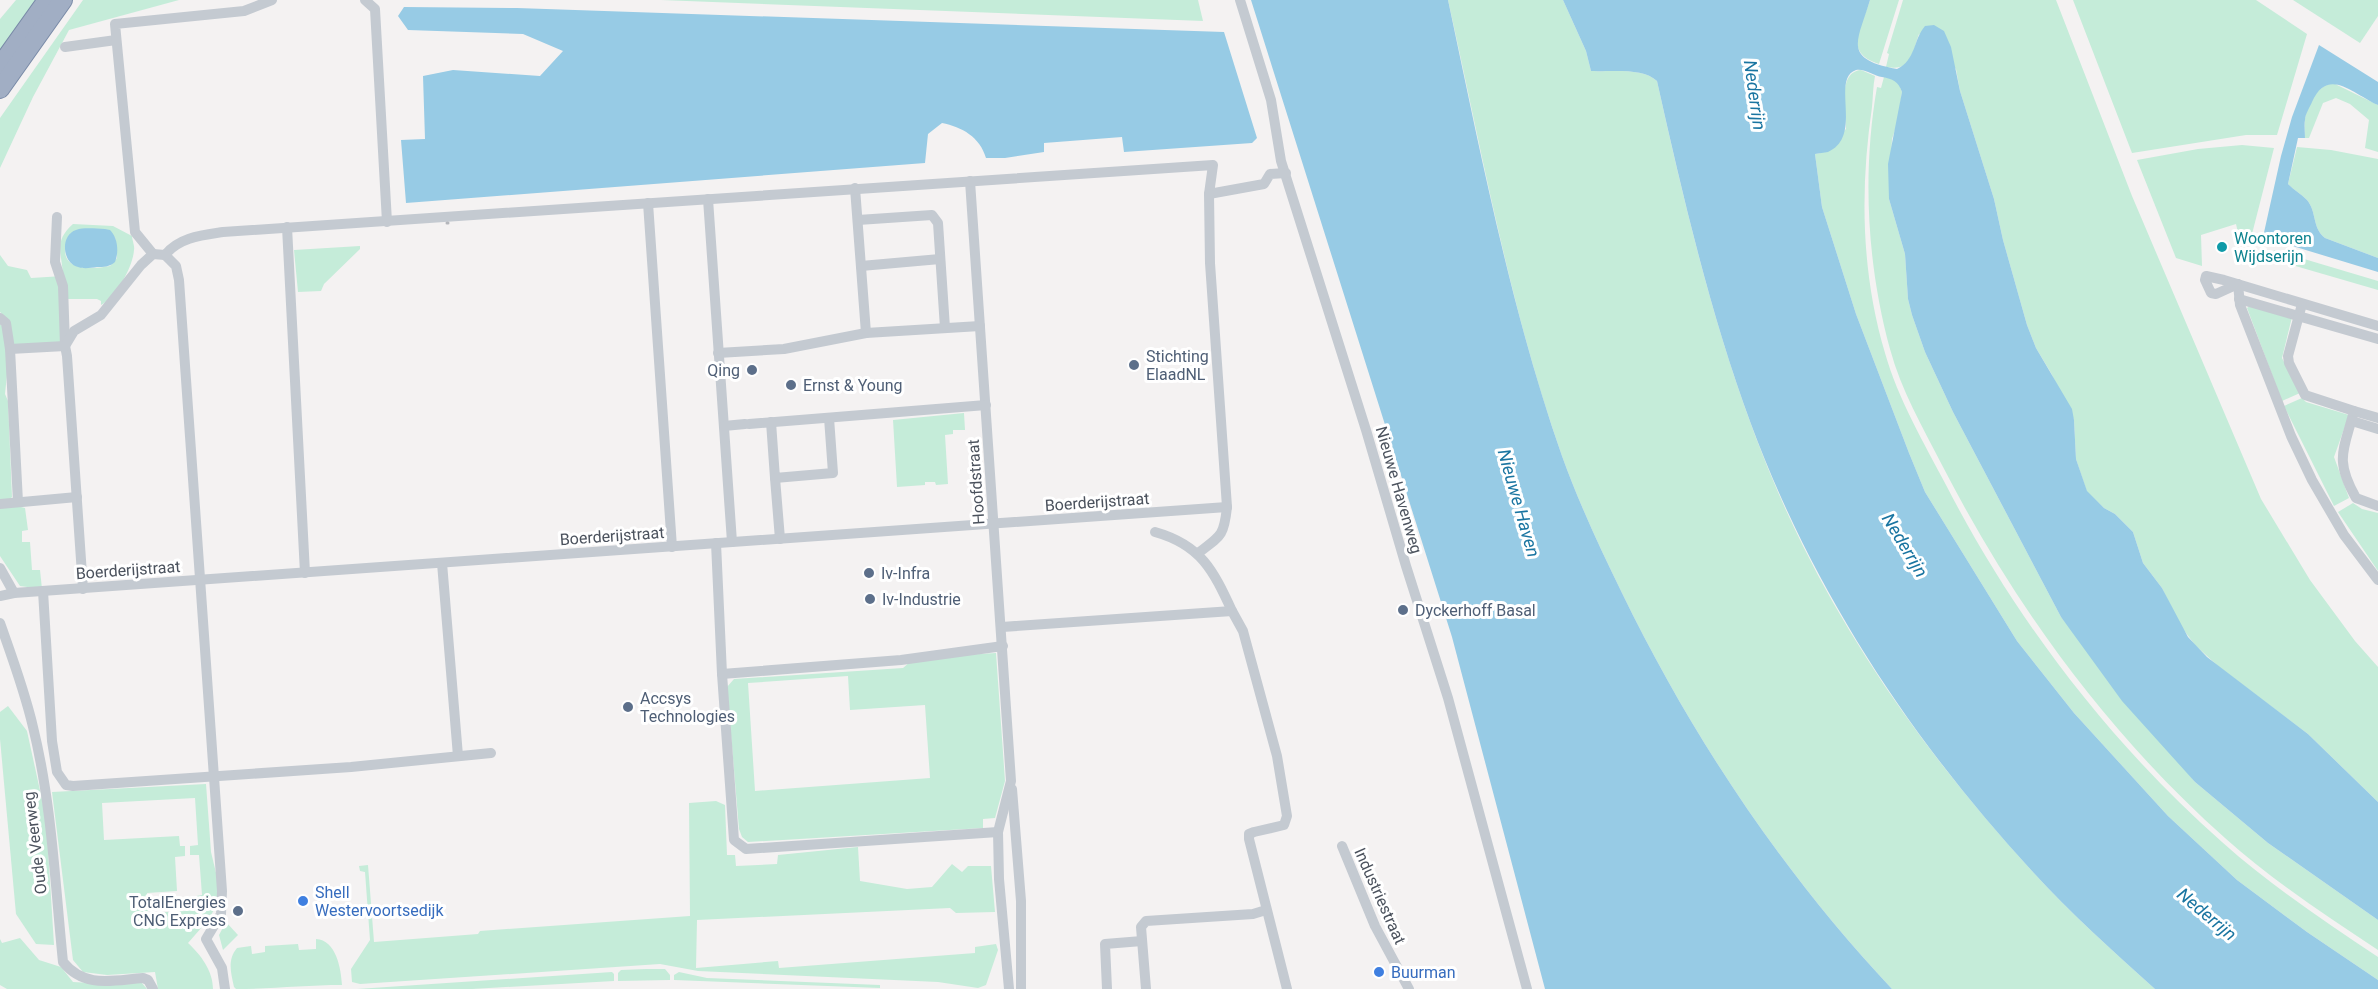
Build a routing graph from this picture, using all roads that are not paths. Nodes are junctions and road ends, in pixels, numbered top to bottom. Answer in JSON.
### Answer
{"nodes":[{"id":1,"x":47,"y":0,"type":"edge"},
{"id":2,"x":63,"y":0,"type":"edge"},
{"id":3,"x":272,"y":0,"type":"edge"},
{"id":4,"x":365,"y":0,"type":"edge"},
{"id":5,"x":1240,"y":0,"type":"edge"},
{"id":6,"x":116,"y":40,"type":"junction"},
{"id":7,"x":64,"y":47,"type":"dead end"},
{"id":8,"x":0,"y":66,"type":"edge"},
{"id":9,"x":0,"y":89,"type":"edge"},
{"id":10,"x":1286,"y":174,"type":"junction"},
{"id":11,"x":970,"y":181,"type":"junction"},
{"id":12,"x":855,"y":188,"type":"junction"},
{"id":13,"x":1209,"y":194,"type":"junction"},
{"id":14,"x":708,"y":199,"type":"junction"},
{"id":15,"x":648,"y":203,"type":"junction"},
{"id":16,"x":57,"y":217,"type":"dead end"},
{"id":17,"x":858,"y":220,"type":"junction"},
{"id":18,"x":387,"y":222,"type":"junction"},
{"id":19,"x":287,"y":227,"type":"junction"},
{"id":20,"x":153,"y":254,"type":"junction"},
{"id":21,"x":165,"y":255,"type":"junction"},
{"id":22,"x":940,"y":259,"type":"junction"},
{"id":23,"x":861,"y":266,"type":"junction"},
{"id":24,"x":2239,"y":299,"type":"junction"},
{"id":25,"x":2302,"y":304,"type":"junction"},
{"id":26,"x":2298,"y":316,"type":"junction"},
{"id":27,"x":0,"y":318,"type":"edge"},
{"id":28,"x":980,"y":326,"type":"junction"},
{"id":29,"x":2378,"y":326,"type":"edge"},
{"id":30,"x":945,"y":328,"type":"junction"},
{"id":31,"x":866,"y":333,"type":"junction"},
{"id":32,"x":2378,"y":339,"type":"edge"},
{"id":33,"x":65,"y":346,"type":"junction"},
{"id":34,"x":10,"y":349,"type":"junction"},
{"id":35,"x":718,"y":353,"type":"junction"},
{"id":36,"x":986,"y":405,"type":"junction"},
{"id":37,"x":2353,"y":416,"type":"junction"},
{"id":38,"x":829,"y":418,"type":"junction"},
{"id":39,"x":2378,"y":418,"type":"edge"},
{"id":40,"x":771,"y":422,"type":"junction"},
{"id":41,"x":724,"y":426,"type":"junction"},
{"id":42,"x":2378,"y":429,"type":"edge"},
{"id":43,"x":775,"y":478,"type":"junction"},
{"id":44,"x":76,"y":497,"type":"junction"},
{"id":45,"x":18,"y":502,"type":"junction"},
{"id":46,"x":0,"y":504,"type":"edge"},
{"id":47,"x":2378,"y":506,"type":"edge"},
{"id":48,"x":1227,"y":507,"type":"junction"},
{"id":49,"x":993,"y":524,"type":"junction"},
{"id":50,"x":1155,"y":532,"type":"dead end"},
{"id":51,"x":780,"y":539,"type":"junction"},
{"id":52,"x":732,"y":542,"type":"junction"},
{"id":53,"x":716,"y":543,"type":"junction"},
{"id":54,"x":672,"y":547,"type":"junction"},
{"id":55,"x":1198,"y":553,"type":"junction"},
{"id":56,"x":442,"y":563,"type":"junction"},
{"id":57,"x":0,"y":568,"type":"edge"},
{"id":58,"x":306,"y":573,"type":"junction"},
{"id":59,"x":201,"y":580,"type":"junction"},
{"id":60,"x":2378,"y":580,"type":"edge"},
{"id":61,"x":83,"y":589,"type":"junction"},
{"id":62,"x":43,"y":591,"type":"junction"},
{"id":63,"x":14,"y":593,"type":"junction"},
{"id":64,"x":0,"y":596,"type":"edge"},
{"id":65,"x":1232,"y":611,"type":"junction"},
{"id":66,"x":0,"y":623,"type":"edge"},
{"id":67,"x":1002,"y":627,"type":"junction"},
{"id":68,"x":1003,"y":646,"type":"junction"},
{"id":69,"x":722,"y":674,"type":"junction"},
{"id":70,"x":491,"y":753,"type":"dead end"},
{"id":71,"x":458,"y":756,"type":"junction"},
{"id":72,"x":215,"y":775,"type":"junction"},
{"id":73,"x":1011,"y":781,"type":"junction"},
{"id":74,"x":998,"y":832,"type":"junction"},
{"id":75,"x":1342,"y":846,"type":"dead end"},
{"id":76,"x":1266,"y":910,"type":"junction"},
{"id":77,"x":1019,"y":927,"type":"junction"},
{"id":78,"x":1005,"y":928,"type":"junction"},
{"id":79,"x":1142,"y":941,"type":"junction"},
{"id":80,"x":153,"y":989,"type":"edge"},
{"id":81,"x":225,"y":989,"type":"edge"},
{"id":82,"x":1009,"y":989,"type":"edge"},
{"id":83,"x":1022,"y":989,"type":"edge"},
{"id":84,"x":1107,"y":989,"type":"edge"},
{"id":85,"x":1146,"y":989,"type":"edge"},
{"id":86,"x":1287,"y":989,"type":"edge"},
{"id":87,"x":1408,"y":989,"type":"edge"},
{"id":88,"x":1527,"y":989,"type":"edge"}],
"edges":[{"from":1,"to":8,"type":"highway"},
{"from":2,"to":9,"type":"highway"},
{"from":3,"to":6,"type":"street"},
{"from":4,"to":18,"type":"street"},
{"from":5,"to":10,"type":"street","name":"Nieuwe Havenweg"},
{"from":6,"to":7,"type":"street"},
{"from":6,"to":20,"type":"street"},
{"from":10,"to":13,"type":"street"},
{"from":10,"to":88,"type":"street","name":"Nieuwe Havenweg"},
{"from":11,"to":12,"type":"street"},
{"from":11,"to":13,"type":"street"},
{"from":11,"to":28,"type":"street","name":"Hoofdstraat"},
{"from":12,"to":14,"type":"street"},
{"from":12,"to":17,"type":"street"},
{"from":13,"to":48,"type":"street"},
{"from":14,"to":15,"type":"street"},
{"from":14,"to":35,"type":"street"},
{"from":15,"to":18,"type":"street"},
{"from":15,"to":54,"type":"street"},
{"from":16,"to":33,"type":"street"},
{"from":17,"to":22,"type":"street"},
{"from":17,"to":23,"type":"street"},
{"from":18,"to":19,"type":"street"},
{"from":19,"to":21,"type":"street"},
{"from":19,"to":58,"type":"street"},
{"from":20,"to":21,"type":"street"},
{"from":20,"to":33,"type":"street"},
{"from":21,"to":59,"type":"street"},
{"from":22,"to":23,"type":"street"},
{"from":22,"to":30,"type":"street"},
{"from":23,"to":31,"type":"street"},
{"from":24,"to":25,"type":"street"},
{"from":24,"to":26,"type":"street"},
{"from":24,"to":60,"type":"street"},
{"from":25,"to":26,"type":"street"},
{"from":25,"to":29,"type":"street"},
{"from":26,"to":32,"type":"street"},
{"from":26,"to":37,"type":"street"},
{"from":27,"to":34,"type":"street"},
{"from":28,"to":30,"type":"street"},
{"from":28,"to":36,"type":"street","name":"Hoofdstraat"},
{"from":30,"to":31,"type":"street"},
{"from":31,"to":35,"type":"street"},
{"from":33,"to":34,"type":"street"},
{"from":33,"to":44,"type":"street"},
{"from":34,"to":45,"type":"street"},
{"from":35,"to":41,"type":"street"},
{"from":36,"to":38,"type":"street"},
{"from":36,"to":49,"type":"street","name":"Hoofdstraat"},
{"from":37,"to":39,"type":"street"},
{"from":37,"to":42,"type":"street"},
{"from":37,"to":47,"type":"street"},
{"from":38,"to":40,"type":"street"},
{"from":38,"to":43,"type":"street"},
{"from":40,"to":41,"type":"street"},
{"from":40,"to":43,"type":"street"},
{"from":41,"to":52,"type":"street"},
{"from":43,"to":51,"type":"street"},
{"from":44,"to":45,"type":"street"},
{"from":44,"to":61,"type":"street"},
{"from":45,"to":46,"type":"street"},
{"from":48,"to":49,"type":"street","name":"Boerderijstraat"},
{"from":48,"to":55,"type":"street"},
{"from":49,"to":51,"type":"street","name":"Boerderijstraat"},
{"from":49,"to":67,"type":"street","name":"Hoofdstraat"},
{"from":50,"to":55,"type":"street"},
{"from":51,"to":52,"type":"street","name":"Boerderijstraat"},
{"from":52,"to":53,"type":"street","name":"Boerderijstraat"},
{"from":53,"to":54,"type":"street","name":"Boerderijstraat"},
{"from":53,"to":69,"type":"street"},
{"from":54,"to":56,"type":"street","name":"Boerderijstraat"},
{"from":55,"to":65,"type":"street"},
{"from":56,"to":58,"type":"street","name":"Boerderijstraat"},
{"from":56,"to":71,"type":"street"},
{"from":57,"to":63,"type":"street"},
{"from":58,"to":59,"type":"street","name":"Boerderijstraat"},
{"from":59,"to":61,"type":"street","name":"Boerderijstraat"},
{"from":59,"to":72,"type":"street"},
{"from":61,"to":62,"type":"street","name":"Boerderijstraat"},
{"from":62,"to":63,"type":"street","name":"Boerderijstraat"},
{"from":62,"to":72,"type":"street"},
{"from":63,"to":64,"type":"street","name":"Boerderijstraat"},
{"from":65,"to":67,"type":"street"},
{"from":65,"to":76,"type":"street"},
{"from":66,"to":80,"type":"street","name":"Oude Veerweg"},
{"from":67,"to":68,"type":"street","name":"Hoofdstraat"},
{"from":68,"to":69,"type":"street"},
{"from":68,"to":73,"type":"street","name":"Hoofdstraat"},
{"from":69,"to":74,"type":"street"},
{"from":70,"to":71,"type":"street"},
{"from":71,"to":72,"type":"street"},
{"from":72,"to":81,"type":"street"},
{"from":73,"to":74,"type":"street","name":"Hoofdstraat"},
{"from":73,"to":77,"type":"street","name":"Hoofdstraat"},
{"from":74,"to":78,"type":"street","name":"Hoofdstraat"},
{"from":75,"to":87,"type":"street","name":"Industriestraat"},
{"from":76,"to":79,"type":"street"},
{"from":76,"to":86,"type":"street"},
{"from":77,"to":78,"type":"street"},
{"from":77,"to":83,"type":"street","name":"Hoofdstraat"},
{"from":78,"to":82,"type":"street","name":"Hoofdstraat"},
{"from":79,"to":84,"type":"street"},
{"from":79,"to":85,"type":"street"}]}
